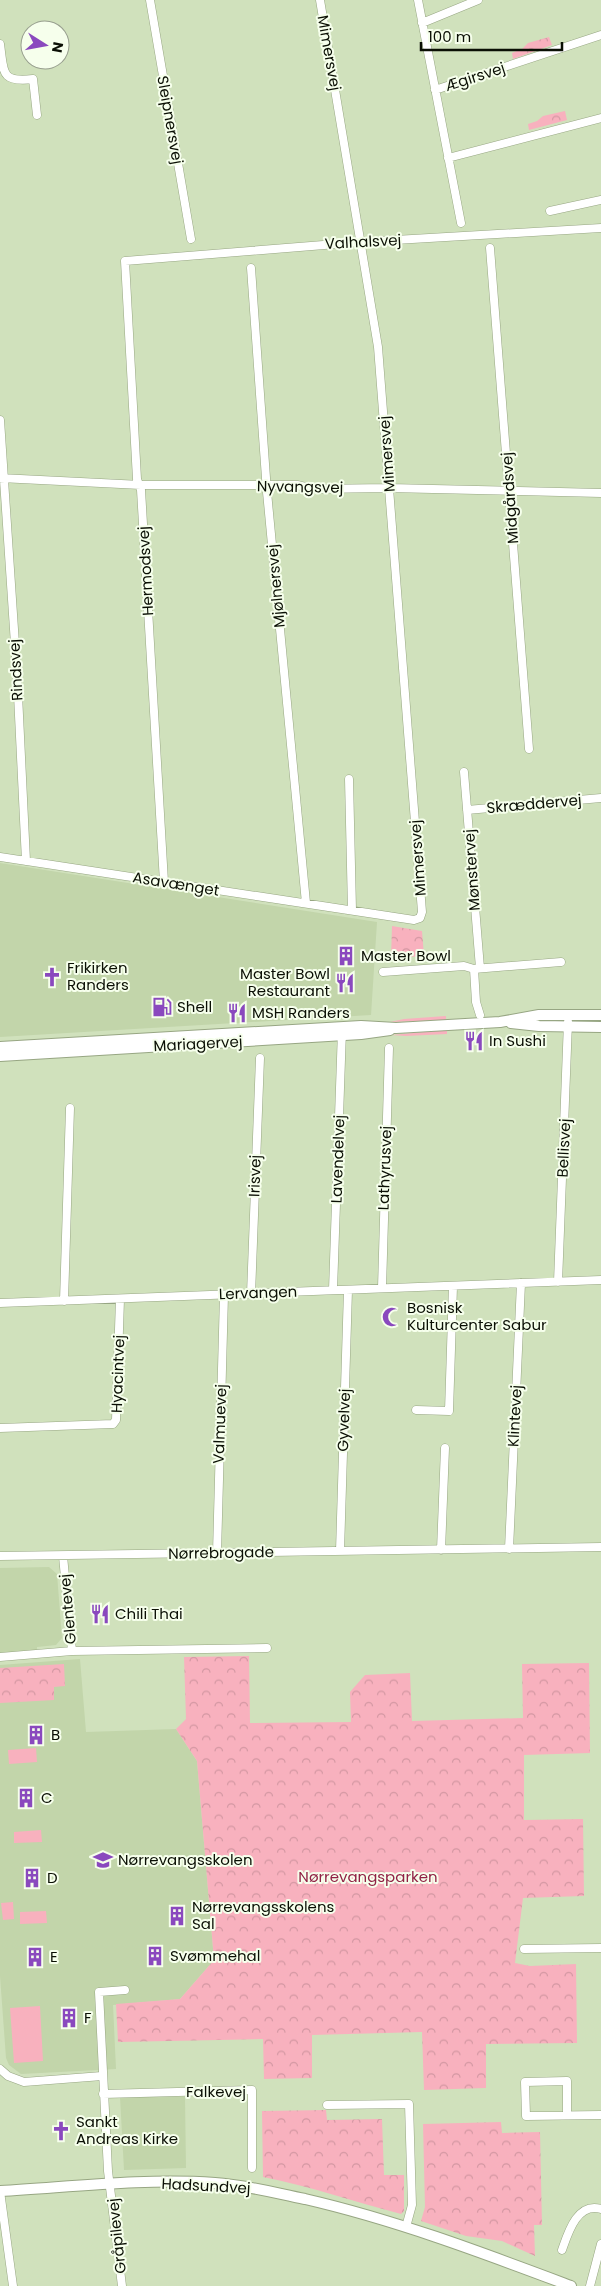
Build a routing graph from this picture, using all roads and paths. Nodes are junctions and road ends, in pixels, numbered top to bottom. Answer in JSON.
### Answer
{"nodes":[{"id":1,"x":150,"y":0,"type":"edge"},
{"id":2,"x":320,"y":0,"type":"edge"},
{"id":3,"x":418,"y":0,"type":"edge"},
{"id":4,"x":478,"y":0,"type":"edge"},
{"id":5,"x":422,"y":23,"type":"junction"},
{"id":6,"x":601,"y":36,"type":"edge"},
{"id":7,"x":0,"y":44,"type":"edge"},
{"id":8,"x":435,"y":90,"type":"junction"},
{"id":9,"x":38,"y":115,"type":"dead end"},
{"id":10,"x":601,"y":118,"type":"edge"},
{"id":11,"x":448,"y":158,"type":"junction"},
{"id":12,"x":601,"y":200,"type":"edge"},
{"id":13,"x":550,"y":211,"type":"dead end"},
{"id":14,"x":461,"y":223,"type":"dead end"},
{"id":15,"x":601,"y":228,"type":"edge"},
{"id":16,"x":191,"y":239,"type":"dead end"},
{"id":17,"x":361,"y":242,"type":"junction"},
{"id":18,"x":490,"y":248,"type":"dead end"},
{"id":19,"x":125,"y":261,"type":"joint"},
{"id":20,"x":252,"y":268,"type":"dead end"},
{"id":21,"x":0,"y":420,"type":"edge"},
{"id":22,"x":2,"y":478,"type":"edge"},
{"id":23,"x":141,"y":485,"type":"junction"},
{"id":24,"x":267,"y":487,"type":"junction"},
{"id":25,"x":389,"y":488,"type":"junction"},
{"id":26,"x":509,"y":491,"type":"junction"},
{"id":27,"x":601,"y":493,"type":"edge"},
{"id":28,"x":529,"y":749,"type":"dead end"},
{"id":29,"x":464,"y":772,"type":"dead end"},
{"id":30,"x":349,"y":779,"type":"dead end"},
{"id":31,"x":601,"y":798,"type":"edge"},
{"id":32,"x":467,"y":810,"type":"junction"},
{"id":33,"x":0,"y":857,"type":"edge"},
{"id":34,"x":26,"y":861,"type":"junction"},
{"id":35,"x":164,"y":882,"type":"junction"},
{"id":36,"x":306,"y":903,"type":"junction"},
{"id":37,"x":352,"y":910,"type":"junction"},
{"id":38,"x":422,"y":912,"type":"joint"},
{"id":39,"x":561,"y":962,"type":"dead end"},
{"id":40,"x":477,"y":969,"type":"junction"},
{"id":41,"x":383,"y":972,"type":"dead end"},
{"id":42,"x":480,"y":1015,"type":"dead end"},
{"id":43,"x":568,"y":1015,"type":"junction"},
{"id":44,"x":601,"y":1015,"type":"edge"},
{"id":45,"x":500,"y":1022,"type":"junction"},
{"id":46,"x":568,"y":1026,"type":"junction"},
{"id":47,"x":601,"y":1027,"type":"edge"},
{"id":48,"x":342,"y":1031,"type":"junction"},
{"id":49,"x":0,"y":1047,"type":"edge"},
{"id":50,"x":389,"y":1048,"type":"dead end"},
{"id":51,"x":0,"y":1056,"type":"edge"},
{"id":52,"x":260,"y":1058,"type":"dead end"},
{"id":53,"x":70,"y":1108,"type":"dead end"},
{"id":54,"x":601,"y":1280,"type":"edge"},
{"id":55,"x":558,"y":1282,"type":"junction"},
{"id":56,"x":521,"y":1283,"type":"junction"},
{"id":57,"x":452,"y":1286,"type":"junction"},
{"id":58,"x":382,"y":1288,"type":"junction"},
{"id":59,"x":333,"y":1290,"type":"junction"},
{"id":60,"x":348,"y":1290,"type":"junction"},
{"id":61,"x":251,"y":1294,"type":"junction"},
{"id":62,"x":224,"y":1295,"type":"junction"},
{"id":63,"x":120,"y":1299,"type":"junction"},
{"id":64,"x":64,"y":1301,"type":"junction"},
{"id":65,"x":0,"y":1303,"type":"edge"},
{"id":66,"x":416,"y":1410,"type":"dead end"},
{"id":67,"x":0,"y":1428,"type":"edge"},
{"id":68,"x":445,"y":1448,"type":"dead end"},
{"id":69,"x":601,"y":1548,"type":"edge"},
{"id":70,"x":509,"y":1549,"type":"junction"},
{"id":71,"x":441,"y":1550,"type":"junction"},
{"id":72,"x":340,"y":1551,"type":"junction"},
{"id":73,"x":217,"y":1553,"type":"junction"},
{"id":74,"x":0,"y":1556,"type":"edge"},
{"id":75,"x":63,"y":1556,"type":"junction"},
{"id":76,"x":267,"y":1648,"type":"dead end"},
{"id":77,"x":72,"y":1651,"type":"junction"},
{"id":78,"x":0,"y":1657,"type":"edge"},
{"id":79,"x":601,"y":1948,"type":"edge"},
{"id":80,"x":524,"y":1949,"type":"dead end"},
{"id":81,"x":125,"y":1990,"type":"dead end"},
{"id":82,"x":0,"y":2068,"type":"edge"},
{"id":83,"x":102,"y":2076,"type":"junction"},
{"id":84,"x":103,"y":2094,"type":"junction"},
{"id":85,"x":327,"y":2105,"type":"dead end"},
{"id":86,"x":567,"y":2115,"type":"junction"},
{"id":87,"x":601,"y":2115,"type":"edge"},
{"id":88,"x":252,"y":2168,"type":"dead end"},
{"id":89,"x":111,"y":2185,"type":"junction"},
{"id":90,"x":0,"y":2191,"type":"edge"},
{"id":91,"x":601,"y":2208,"type":"edge"},
{"id":92,"x":406,"y":2227,"type":"junction"},
{"id":93,"x":601,"y":2244,"type":"edge"},
{"id":94,"x":562,"y":2250,"type":"dead end"},
{"id":95,"x":13,"y":2286,"type":"edge"},
{"id":96,"x":122,"y":2286,"type":"edge"},
{"id":97,"x":571,"y":2286,"type":"edge"},
{"id":98,"x":590,"y":2286,"type":"edge"}],
"edges":[{"from":1,"to":16,"type":"street","name":"Sleipnersvej"},
{"from":2,"to":17,"type":"street","name":"Mimersvej"},
{"from":3,"to":5,"type":"street","name":"Ægirsvej"},
{"from":4,"to":5,"type":"street"},
{"from":5,"to":8,"type":"street","name":"Ægirsvej"},
{"from":6,"to":8,"type":"street","name":"Ægirsvej"},
{"from":7,"to":9,"type":"street"},
{"from":8,"to":11,"type":"street","name":"Ægirsvej"},
{"from":10,"to":11,"type":"street"},
{"from":11,"to":14,"type":"street","name":"Ægirsvej"},
{"from":12,"to":13,"type":"street"},
{"from":15,"to":17,"type":"street","name":"Valhalsvej"},
{"from":17,"to":19,"type":"street","name":"Valhalsvej"},
{"from":17,"to":25,"type":"street","name":"Mimersvej"},
{"from":18,"to":26,"type":"street","name":"Midgårdsvej"},
{"from":19,"to":23,"type":"street","name":"Hermodsvej"},
{"from":20,"to":24,"type":"street","name":"Mjølnersvej"},
{"from":21,"to":22,"type":"street","name":"Rindsvej"},
{"from":22,"to":23,"type":"street","name":"Nyvangsvej"},
{"from":22,"to":34,"type":"street","name":"Rindsvej"},
{"from":23,"to":24,"type":"street","name":"Nyvangsvej"},
{"from":23,"to":35,"type":"street","name":"Hermodsvej"},
{"from":24,"to":25,"type":"street","name":"Nyvangsvej"},
{"from":24,"to":36,"type":"street","name":"Mjølnersvej"},
{"from":25,"to":26,"type":"street","name":"Nyvangsvej"},
{"from":25,"to":38,"type":"street","name":"Mimersvej"},
{"from":26,"to":27,"type":"street","name":"Nyvangsvej"},
{"from":26,"to":28,"type":"street","name":"Midgårdsvej"},
{"from":29,"to":32,"type":"street","name":"Mønstervej"},
{"from":30,"to":37,"type":"street"},
{"from":31,"to":32,"type":"street","name":"Skræddervej"},
{"from":32,"to":40,"type":"street","name":"Mønstervej"},
{"from":33,"to":34,"type":"street","name":"Asavænget"},
{"from":34,"to":35,"type":"street","name":"Asavænget"},
{"from":35,"to":36,"type":"street","name":"Asavænget"},
{"from":36,"to":37,"type":"street","name":"Asavænget"},
{"from":37,"to":38,"type":"street","name":"Asavænget"},
{"from":39,"to":40,"type":"street"},
{"from":40,"to":41,"type":"street"},
{"from":40,"to":42,"type":"street","name":"Mønstervej"},
{"from":43,"to":44,"type":"street","name":"Mariagervej"},
{"from":43,"to":45,"type":"street","name":"Mariagervej"},
{"from":43,"to":46,"type":"street","name":"Bellisvej"},
{"from":45,"to":46,"type":"street","name":"Mariagervej"},
{"from":45,"to":48,"type":"street","name":"Mariagervej"},
{"from":46,"to":47,"type":"street","name":"Mariagervej"},
{"from":46,"to":55,"type":"street","name":"Bellisvej"},
{"from":48,"to":49,"type":"street","name":"Mariagervej"},
{"from":48,"to":51,"type":"street","name":"Mariagervej"},
{"from":48,"to":59,"type":"street","name":"Lavendelvej"},
{"from":50,"to":58,"type":"street","name":"Lathyrusvej"},
{"from":52,"to":61,"type":"street","name":"Irisvej"},
{"from":53,"to":64,"type":"street"},
{"from":54,"to":55,"type":"street","name":"Lervangen"},
{"from":55,"to":56,"type":"street","name":"Lervangen"},
{"from":56,"to":57,"type":"street","name":"Lervangen"},
{"from":56,"to":70,"type":"street","name":"Klintevej"},
{"from":57,"to":58,"type":"street","name":"Lervangen"},
{"from":57,"to":66,"type":"street"},
{"from":58,"to":60,"type":"street","name":"Lervangen"},
{"from":59,"to":60,"type":"street","name":"Lervangen"},
{"from":59,"to":61,"type":"street","name":"Lervangen"},
{"from":60,"to":72,"type":"street","name":"Gyvelvej"},
{"from":61,"to":62,"type":"street","name":"Lervangen"},
{"from":62,"to":63,"type":"street","name":"Lervangen"},
{"from":62,"to":73,"type":"street","name":"Valmuevej"},
{"from":63,"to":64,"type":"street","name":"Lervangen"},
{"from":63,"to":67,"type":"street","name":"Hyacintvej"},
{"from":64,"to":65,"type":"street","name":"Lervangen"},
{"from":68,"to":71,"type":"street"},
{"from":69,"to":70,"type":"street","name":"Nørrebrogade"},
{"from":70,"to":71,"type":"street","name":"Nørrebrogade"},
{"from":71,"to":72,"type":"street","name":"Nørrebrogade"},
{"from":72,"to":73,"type":"street","name":"Nørrebrogade"},
{"from":73,"to":75,"type":"street","name":"Nørrebrogade"},
{"from":74,"to":75,"type":"street","name":"Nørrebrogade"},
{"from":75,"to":77,"type":"street","name":"Glentevej"},
{"from":76,"to":77,"type":"street"},
{"from":77,"to":78,"type":"street","name":"Glentevej"},
{"from":79,"to":80,"type":"street"},
{"from":81,"to":83,"type":"street"},
{"from":82,"to":83,"type":"street"},
{"from":83,"to":84,"type":"street"},
{"from":84,"to":88,"type":"street","name":"Falkevej"},
{"from":84,"to":89,"type":"street"},
{"from":85,"to":92,"type":"street"},
{"from":86,"to":86,"type":"street"},
{"from":86,"to":87,"type":"street"},
{"from":89,"to":90,"type":"street","name":"Hadsundvej"},
{"from":89,"to":92,"type":"street","name":"Hadsundvej"},
{"from":89,"to":96,"type":"street","name":"Gråpilevej"},
{"from":90,"to":95,"type":"street"},
{"from":91,"to":94,"type":"street"},
{"from":92,"to":97,"type":"street","name":"Hadsundvej"},
{"from":93,"to":98,"type":"street"}]}
